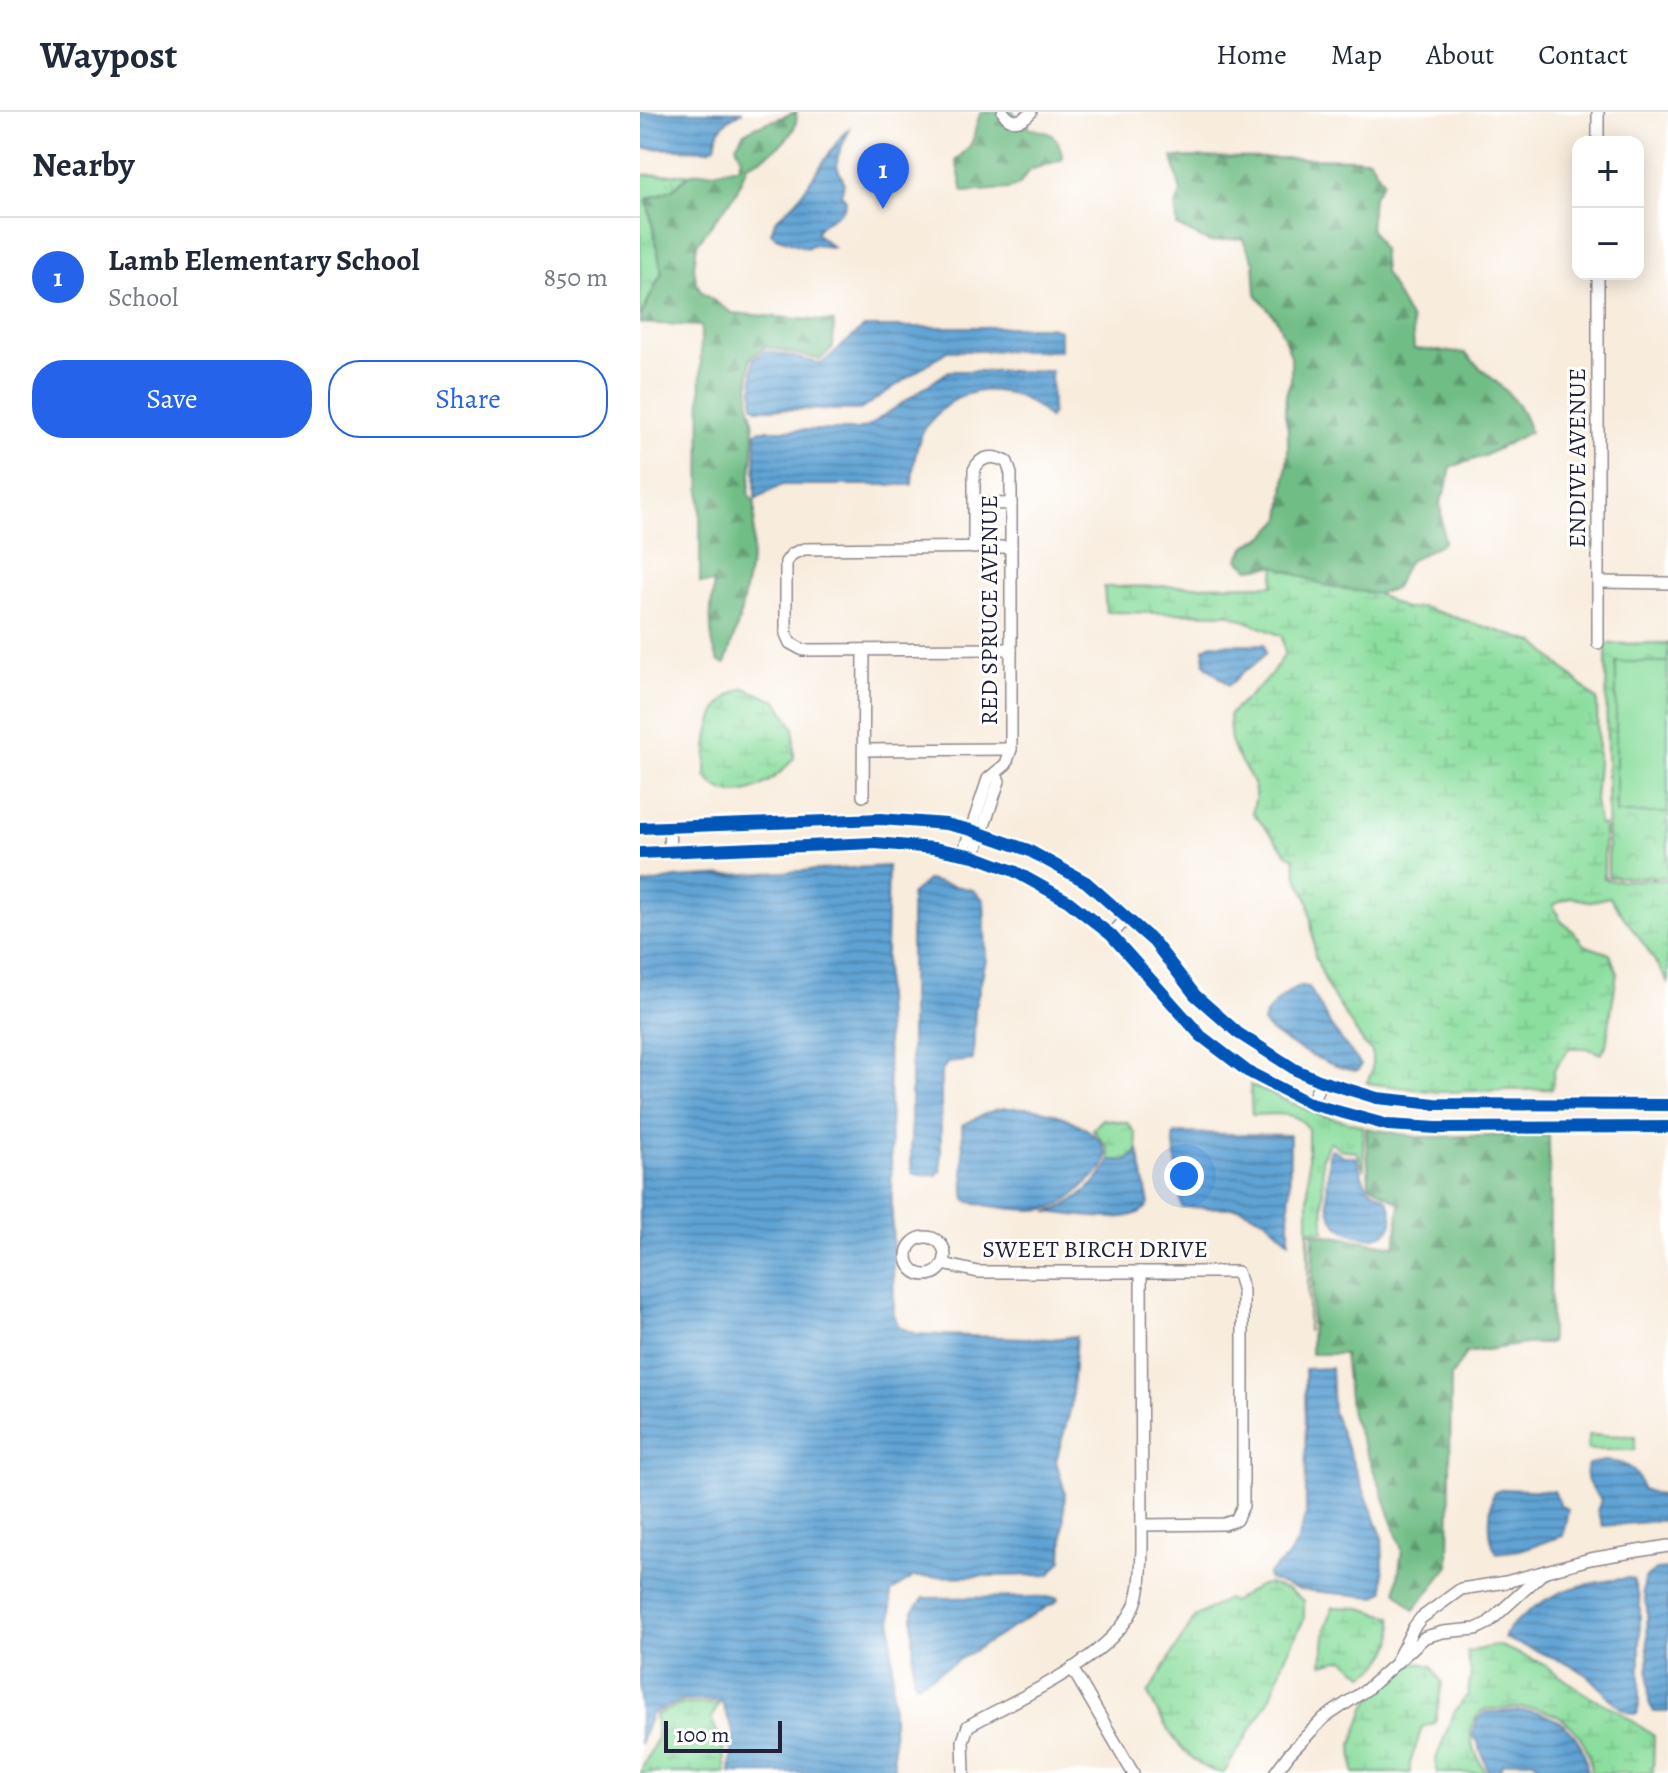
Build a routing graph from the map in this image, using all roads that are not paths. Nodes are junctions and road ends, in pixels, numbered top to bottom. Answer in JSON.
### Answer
{"nodes":[{"id":1,"x":1003,"y":112,"type":"edge"},
{"id":2,"x":1031,"y":112,"type":"edge"},
{"id":3,"x":1598,"y":112,"type":"edge"},
{"id":4,"x":1598,"y":136,"type":"edge"},
{"id":5,"x":1598,"y":280,"type":"edge"},
{"id":6,"x":974,"y":503,"type":"junction"},
{"id":7,"x":1011,"y":504,"type":"junction"},
{"id":8,"x":1011,"y":547,"type":"junction"},
{"id":9,"x":974,"y":548,"type":"junction"},
{"id":10,"x":1599,"y":582,"type":"junction"},
{"id":11,"x":1668,"y":583,"type":"edge"},
{"id":12,"x":1598,"y":643,"type":"dead end"},
{"id":13,"x":1011,"y":649,"type":"junction"},
{"id":14,"x":864,"y":650,"type":"junction"},
{"id":15,"x":1011,"y":749,"type":"junction"},
{"id":16,"x":864,"y":750,"type":"junction"},
{"id":17,"x":863,"y":796,"type":"dead end"},
{"id":18,"x":669,"y":826,"type":"junction"},
{"id":19,"x":640,"y":828,"type":"edge"},
{"id":20,"x":976,"y":832,"type":"junction"},
{"id":21,"x":670,"y":850,"type":"junction"},
{"id":22,"x":640,"y":853,"type":"edge"},
{"id":23,"x":968,"y":855,"type":"junction"},
{"id":24,"x":1128,"y":917,"type":"junction"},
{"id":25,"x":1111,"y":935,"type":"junction"},
{"id":26,"x":1321,"y":1081,"type":"junction"},
{"id":27,"x":1311,"y":1104,"type":"junction"},
{"id":28,"x":1668,"y":1105,"type":"edge"},
{"id":29,"x":1668,"y":1127,"type":"edge"},
{"id":30,"x":943,"y":1264,"type":"dead end"},
{"id":31,"x":1141,"y":1272,"type":"junction"},
{"id":32,"x":1142,"y":1525,"type":"junction"},
{"id":33,"x":1668,"y":1546,"type":"edge"},
{"id":34,"x":1545,"y":1571,"type":"junction"},
{"id":35,"x":1438,"y":1608,"type":"junction"},
{"id":36,"x":1443,"y":1632,"type":"junction"},
{"id":37,"x":1072,"y":1668,"type":"junction"},
{"id":38,"x":1392,"y":1668,"type":"junction"},
{"id":39,"x":964,"y":1773,"type":"edge"},
{"id":40,"x":1133,"y":1773,"type":"edge"},
{"id":41,"x":1275,"y":1773,"type":"edge"}],
"edges":[{"from":1,"to":2,"type":"street"},
{"from":3,"to":4,"type":"street"},
{"from":5,"to":10,"type":"street","name":"ENDIVE AVENUE"},
{"from":6,"to":7,"type":"street"},
{"from":6,"to":7,"type":"street","name":"RED SPRUCE AVENUE"},
{"from":6,"to":9,"type":"street","name":"RED SPRUCE AVENUE"},
{"from":7,"to":8,"type":"street","name":"RED SPRUCE AVENUE"},
{"from":8,"to":9,"type":"street"},
{"from":8,"to":13,"type":"street","name":"RED SPRUCE AVENUE"},
{"from":9,"to":14,"type":"street"},
{"from":10,"to":11,"type":"street"},
{"from":10,"to":12,"type":"street","name":"ENDIVE AVENUE"},
{"from":13,"to":14,"type":"street"},
{"from":13,"to":15,"type":"street","name":"RED SPRUCE AVENUE"},
{"from":14,"to":16,"type":"street"},
{"from":15,"to":16,"type":"street"},
{"from":15,"to":20,"type":"street","name":"RED SPRUCE AVENUE"},
{"from":16,"to":17,"type":"street"},
{"from":18,"to":19,"type":"street"},
{"from":18,"to":20,"type":"street"},
{"from":18,"to":21,"type":"street"},
{"from":20,"to":23,"type":"street","name":"RED SPRUCE AVENUE"},
{"from":20,"to":24,"type":"street"},
{"from":21,"to":22,"type":"street"},
{"from":21,"to":23,"type":"street"},
{"from":23,"to":25,"type":"street"},
{"from":24,"to":25,"type":"street"},
{"from":24,"to":26,"type":"street"},
{"from":25,"to":27,"type":"street"},
{"from":26,"to":27,"type":"street"},
{"from":26,"to":28,"type":"street"},
{"from":27,"to":29,"type":"street"},
{"from":30,"to":31,"type":"street","name":"SWEET BIRCH DRIVE"},
{"from":31,"to":32,"type":"street"},
{"from":31,"to":32,"type":"street","name":"SWEET BIRCH DRIVE"},
{"from":32,"to":37,"type":"street"},
{"from":33,"to":34,"type":"street"},
{"from":34,"to":35,"type":"street"},
{"from":34,"to":36,"type":"street"},
{"from":35,"to":36,"type":"street"},
{"from":35,"to":38,"type":"street"},
{"from":36,"to":38,"type":"street"},
{"from":37,"to":39,"type":"street"},
{"from":37,"to":40,"type":"street"},
{"from":38,"to":41,"type":"street"}]}
